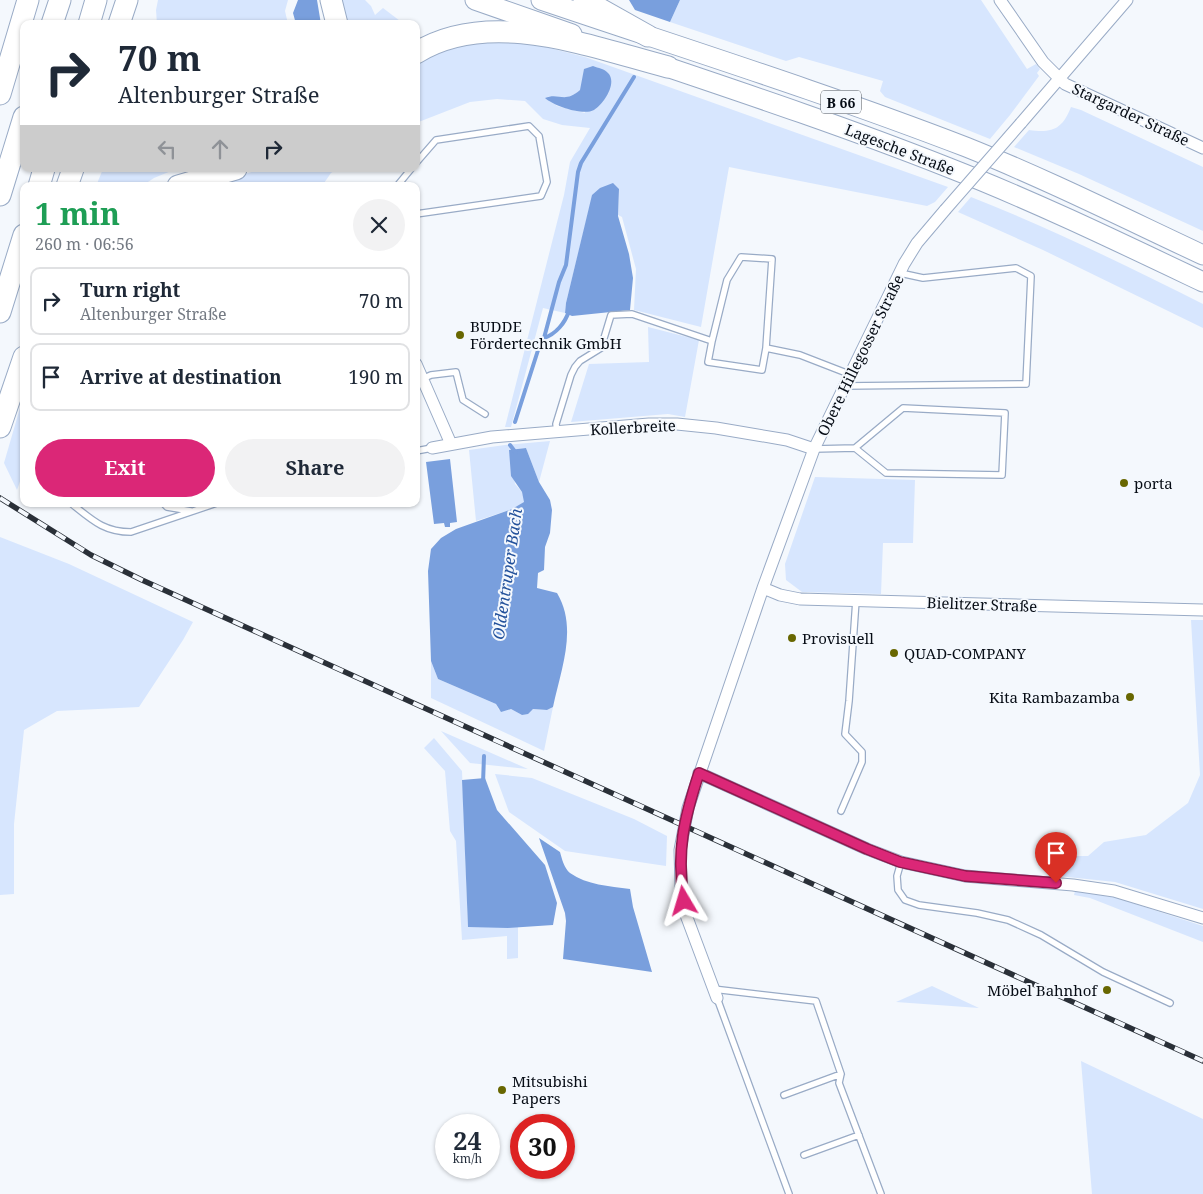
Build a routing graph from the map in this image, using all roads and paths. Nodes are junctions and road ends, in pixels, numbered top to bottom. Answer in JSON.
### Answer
{"nodes":[{"id":1,"x":28,"y":0,"type":"edge"},
{"id":2,"x":60,"y":0,"type":"edge"},
{"id":3,"x":96,"y":0,"type":"edge"},
{"id":4,"x":127,"y":0,"type":"edge"},
{"id":5,"x":135,"y":0,"type":"edge"},
{"id":6,"x":330,"y":0,"type":"edge"},
{"id":7,"x":475,"y":0,"type":"edge"},
{"id":8,"x":541,"y":0,"type":"edge"},
{"id":9,"x":584,"y":0,"type":"edge"},
{"id":10,"x":1000,"y":0,"type":"edge"},
{"id":11,"x":1127,"y":0,"type":"edge"},
{"id":12,"x":22,"y":20,"type":"edge"},
{"id":13,"x":53,"y":20,"type":"edge"},
{"id":14,"x":90,"y":20,"type":"edge"},
{"id":15,"x":120,"y":20,"type":"edge"},
{"id":16,"x":132,"y":20,"type":"edge"},
{"id":17,"x":335,"y":20,"type":"edge"},
{"id":18,"x":20,"y":27,"type":"edge"},
{"id":19,"x":648,"y":36,"type":"junction"},
{"id":20,"x":420,"y":51,"type":"edge"},
{"id":21,"x":668,"y":67,"type":"junction"},
{"id":22,"x":1059,"y":79,"type":"junction"},
{"id":23,"x":0,"y":94,"type":"edge"},
{"id":24,"x":20,"y":131,"type":"edge"},
{"id":25,"x":1203,"y":148,"type":"edge"},
{"id":26,"x":420,"y":158,"type":"edge"},
{"id":27,"x":226,"y":172,"type":"edge"},
{"id":28,"x":409,"y":172,"type":"edge"},
{"id":29,"x":192,"y":182,"type":"edge"},
{"id":30,"x":400,"y":182,"type":"edge"},
{"id":31,"x":0,"y":195,"type":"edge"},
{"id":32,"x":420,"y":213,"type":"edge"},
{"id":33,"x":20,"y":248,"type":"edge"},
{"id":34,"x":1203,"y":255,"type":"edge"},
{"id":35,"x":900,"y":272,"type":"junction"},
{"id":36,"x":1203,"y":282,"type":"edge"},
{"id":37,"x":0,"y":312,"type":"edge"},
{"id":38,"x":712,"y":341,"type":"junction"},
{"id":39,"x":766,"y":348,"type":"junction"},
{"id":40,"x":20,"y":365,"type":"edge"},
{"id":41,"x":420,"y":374,"type":"edge"},
{"id":42,"x":849,"y":374,"type":"junction"},
{"id":43,"x":422,"y":379,"type":"junction"},
{"id":44,"x":844,"y":386,"type":"junction"},
{"id":45,"x":485,"y":414,"type":"dead end"},
{"id":46,"x":0,"y":427,"type":"edge"},
{"id":47,"x":557,"y":432,"type":"junction"},
{"id":48,"x":451,"y":444,"type":"junction"},
{"id":49,"x":432,"y":448,"type":"joint"},
{"id":50,"x":855,"y":448,"type":"junction"},
{"id":51,"x":814,"y":449,"type":"junction"},
{"id":52,"x":420,"y":450,"type":"edge"},
{"id":53,"x":76,"y":507,"type":"edge"},
{"id":54,"x":167,"y":507,"type":"edge"},
{"id":55,"x":205,"y":507,"type":"edge"},
{"id":56,"x":193,"y":511,"type":"junction"},
{"id":57,"x":763,"y":588,"type":"junction"},
{"id":58,"x":856,"y":600,"type":"junction"},
{"id":59,"x":1203,"y":610,"type":"edge"},
{"id":60,"x":699,"y":773,"type":"junction"},
{"id":61,"x":841,"y":811,"type":"dead end"},
{"id":62,"x":900,"y":862,"type":"junction"},
{"id":63,"x":1203,"y":918,"type":"edge"},
{"id":64,"x":715,"y":994,"type":"junction"},
{"id":65,"x":1170,"y":1003,"type":"dead end"},
{"id":66,"x":841,"y":1074,"type":"junction"},
{"id":67,"x":784,"y":1095,"type":"dead end"},
{"id":68,"x":859,"y":1135,"type":"junction"},
{"id":69,"x":804,"y":1155,"type":"dead end"},
{"id":70,"x":789,"y":1194,"type":"edge"},
{"id":71,"x":881,"y":1194,"type":"edge"}],
"edges":[{"from":1,"to":12,"type":"highway"},
{"from":2,"to":13,"type":"highway"},
{"from":3,"to":14,"type":"highway"},
{"from":4,"to":15,"type":"highway"},
{"from":5,"to":16,"type":"highway"},
{"from":6,"to":17,"type":"highway"},
{"from":7,"to":21,"type":"highway","name":"Lagesche Straße","number":"B 66"},
{"from":8,"to":19,"type":"highway","name":"Lagesche Straße","number":"B 66"},
{"from":9,"to":19,"type":"highway"},
{"from":10,"to":22,"type":"street","name":"Stargarder Straße"},
{"from":11,"to":22,"type":"street","name":"Obere Hillegosser Straße"},
{"from":18,"to":23,"type":"highway"},
{"from":19,"to":34,"type":"highway","name":"Lagesche Straße","number":"B 66"},
{"from":20,"to":21,"type":"highway"},
{"from":21,"to":36,"type":"highway","name":"Lagesche Straße","number":"B 66"},
{"from":22,"to":25,"type":"street","name":"Stargarder Straße"},
{"from":22,"to":35,"type":"street","name":"Obere Hillegosser Straße","bridge":true},
{"from":24,"to":31,"type":"highway"},
{"from":26,"to":32,"type":"lane"},
{"from":27,"to":29,"type":"highway"},
{"from":28,"to":30,"type":"lane"},
{"from":33,"to":37,"type":"highway"},
{"from":35,"to":42,"type":"street","name":"Obere Hillegosser Straße"},
{"from":35,"to":44,"type":"lane"},
{"from":38,"to":39,"type":"lane"},
{"from":38,"to":39,"type":"lane"},
{"from":38,"to":47,"type":"lane"},
{"from":39,"to":42,"type":"lane"},
{"from":40,"to":46,"type":"highway"},
{"from":41,"to":43,"type":"street"},
{"from":42,"to":44,"type":"street","name":"Obere Hillegosser Straße"},
{"from":43,"to":45,"type":"lane"},
{"from":43,"to":48,"type":"street"},
{"from":44,"to":51,"type":"street","name":"Obere Hillegosser Straße"},
{"from":47,"to":48,"type":"street","name":"Kollerbreite"},
{"from":47,"to":51,"type":"street","name":"Kollerbreite"},
{"from":48,"to":49,"type":"street","name":"Kollerbreite"},
{"from":49,"to":52,"type":"lane"},
{"from":50,"to":50,"type":"lane"},
{"from":50,"to":51,"type":"lane"},
{"from":51,"to":57,"type":"street","name":"Obere Hillegosser Straße"},
{"from":53,"to":56,"type":"lane"},
{"from":54,"to":56,"type":"lane"},
{"from":55,"to":56,"type":"lane"},
{"from":57,"to":58,"type":"street","name":"Bielitzer Straße"},
{"from":57,"to":60,"type":"street","name":"Obere Hillegosser Straße"},
{"from":58,"to":59,"type":"street","name":"Bielitzer Straße"},
{"from":58,"to":61,"type":"lane"},
{"from":60,"to":62,"type":"street"},
{"from":60,"to":64,"type":"street","name":"Obere Hillegosser Straße"},
{"from":62,"to":63,"type":"street"},
{"from":62,"to":65,"type":"lane"},
{"from":64,"to":66,"type":"lane"},
{"from":64,"to":70,"type":"lane"},
{"from":66,"to":67,"type":"lane"},
{"from":66,"to":68,"type":"lane"},
{"from":68,"to":69,"type":"lane"},
{"from":68,"to":71,"type":"lane"}]}
